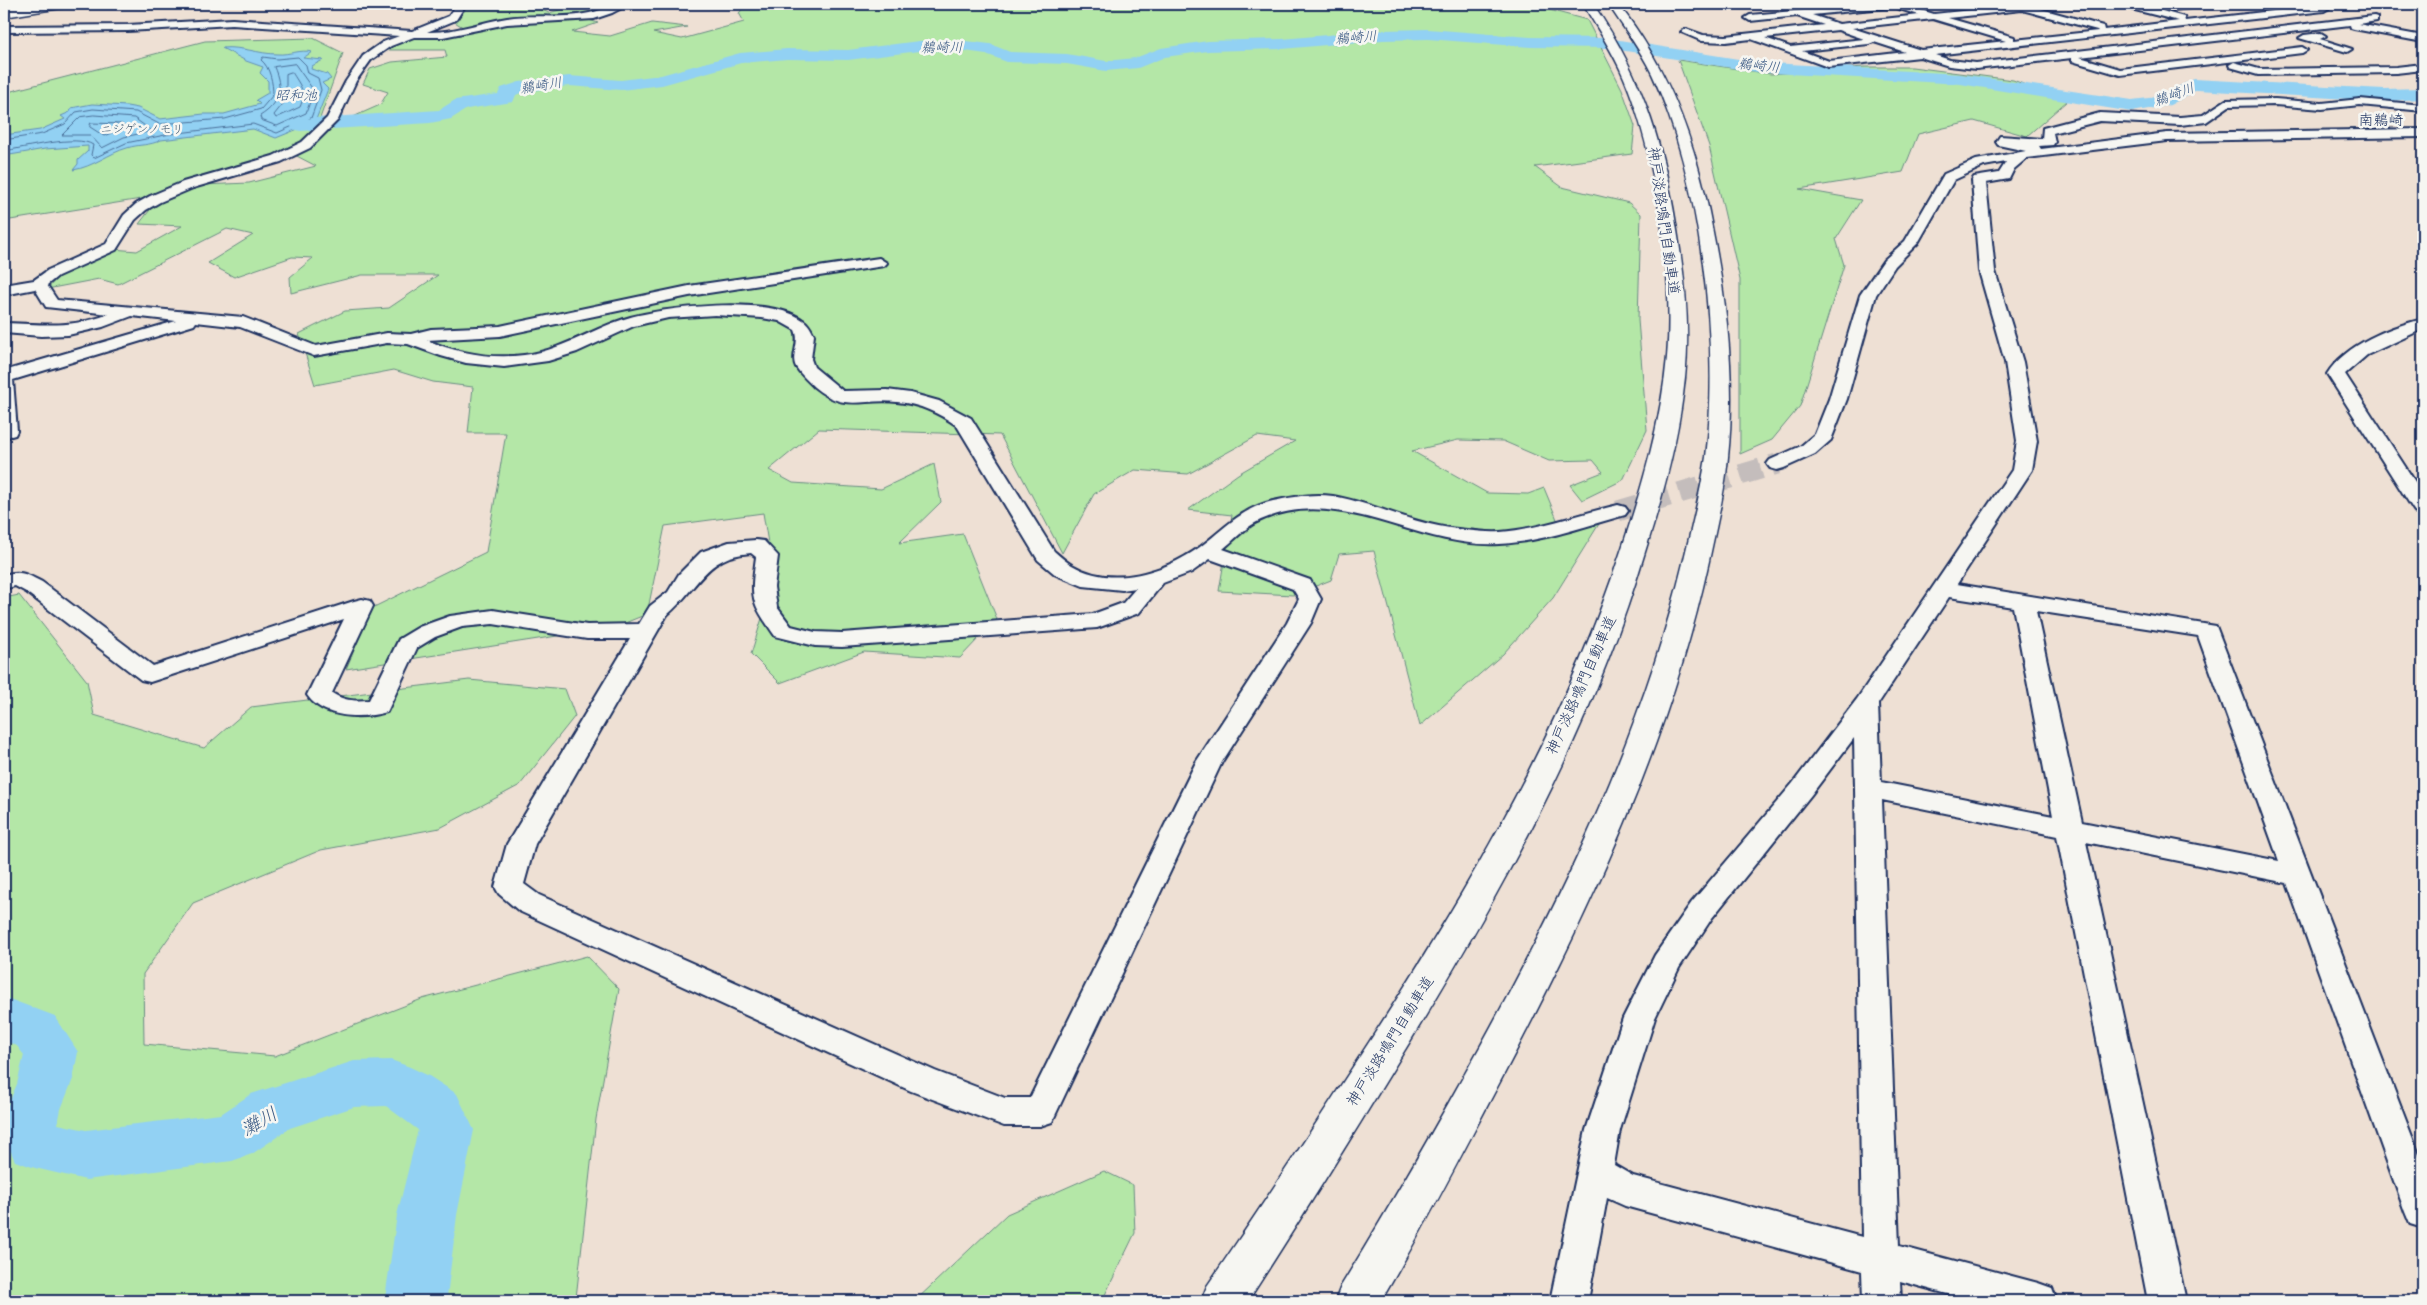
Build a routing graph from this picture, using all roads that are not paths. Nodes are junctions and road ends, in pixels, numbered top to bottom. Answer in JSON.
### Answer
{"nodes":[{"id":1,"x":36,"y":4,"type":"edge"},
{"id":2,"x":51,"y":4,"type":"edge"},
{"id":3,"x":67,"y":4,"type":"edge"},
{"id":4,"x":461,"y":4,"type":"edge"},
{"id":5,"x":624,"y":4,"type":"edge"},
{"id":6,"x":1588,"y":4,"type":"edge"},
{"id":7,"x":1632,"y":4,"type":"edge"},
{"id":8,"x":1642,"y":4,"type":"edge"},
{"id":9,"x":1893,"y":4,"type":"edge"},
{"id":10,"x":1897,"y":4,"type":"edge"},
{"id":11,"x":2012,"y":4,"type":"edge"},
{"id":12,"x":2201,"y":4,"type":"edge"},
{"id":13,"x":2246,"y":6,"type":"dead end"},
{"id":14,"x":2024,"y":7,"type":"junction"},
{"id":15,"x":2121,"y":8,"type":"edge"},
{"id":16,"x":2324,"y":8,"type":"dead end"},
{"id":17,"x":1619,"y":9,"type":"edge"},
{"id":18,"x":2051,"y":9,"type":"edge"},
{"id":19,"x":2146,"y":10,"type":"junction"},
{"id":20,"x":4,"y":12,"type":"edge"},
{"id":21,"x":2283,"y":12,"type":"junction"},
{"id":22,"x":1799,"y":14,"type":"junction"},
{"id":23,"x":2093,"y":16,"type":"dead end"},
{"id":24,"x":1935,"y":17,"type":"junction"},
{"id":25,"x":1750,"y":18,"type":"dead end"},
{"id":26,"x":2066,"y":19,"type":"junction"},
{"id":27,"x":2194,"y":22,"type":"junction"},
{"id":28,"x":2033,"y":23,"type":"dead end"},
{"id":29,"x":2338,"y":23,"type":"junction"},
{"id":30,"x":2373,"y":24,"type":"junction"},
{"id":31,"x":2004,"y":26,"type":"dead end"},
{"id":32,"x":1839,"y":27,"type":"junction"},
{"id":33,"x":4,"y":29,"type":"edge"},
{"id":34,"x":1976,"y":29,"type":"junction"},
{"id":35,"x":2423,"y":30,"type":"edge"},
{"id":36,"x":1686,"y":32,"type":"dead end"},
{"id":37,"x":1947,"y":32,"type":"dead end"},
{"id":38,"x":2113,"y":32,"type":"junction"},
{"id":39,"x":412,"y":34,"type":"junction"},
{"id":40,"x":2242,"y":35,"type":"junction"},
{"id":41,"x":2403,"y":35,"type":"junction"},
{"id":42,"x":1751,"y":36,"type":"junction"},
{"id":43,"x":1908,"y":36,"type":"dead end"},
{"id":44,"x":2423,"y":38,"type":"edge"},
{"id":45,"x":1878,"y":40,"type":"junction"},
{"id":46,"x":2020,"y":42,"type":"junction"},
{"id":47,"x":2375,"y":42,"type":"dead end"},
{"id":48,"x":2161,"y":45,"type":"junction"},
{"id":49,"x":1787,"y":50,"type":"junction"},
{"id":50,"x":1768,"y":52,"type":"dead end"},
{"id":51,"x":2349,"y":52,"type":"junction"},
{"id":52,"x":2312,"y":53,"type":"junction"},
{"id":53,"x":1921,"y":54,"type":"junction"},
{"id":54,"x":2068,"y":57,"type":"junction"},
{"id":55,"x":2386,"y":58,"type":"dead end"},
{"id":56,"x":2218,"y":61,"type":"junction"},
{"id":57,"x":1992,"y":65,"type":"junction"},
{"id":58,"x":2096,"y":65,"type":"junction"},
{"id":59,"x":2423,"y":66,"type":"edge"},
{"id":60,"x":2067,"y":69,"type":"dead end"},
{"id":61,"x":2379,"y":70,"type":"junction"},
{"id":62,"x":2019,"y":74,"type":"dead end"},
{"id":63,"x":2423,"y":108,"type":"edge"},
{"id":64,"x":2422,"y":134,"type":"edge"},
{"id":65,"x":2051,"y":152,"type":"junction"},
{"id":66,"x":2023,"y":155,"type":"junction"},
{"id":67,"x":880,"y":263,"type":"dead end"},
{"id":68,"x":39,"y":284,"type":"junction"},
{"id":69,"x":4,"y":290,"type":"edge"},
{"id":70,"x":128,"y":313,"type":"junction"},
{"id":71,"x":202,"y":318,"type":"junction"},
{"id":72,"x":2423,"y":324,"type":"edge"},
{"id":73,"x":4,"y":328,"type":"edge"},
{"id":74,"x":411,"y":339,"type":"junction"},
{"id":75,"x":4,"y":378,"type":"edge"},
{"id":76,"x":4,"y":432,"type":"edge"},
{"id":77,"x":1777,"y":464,"type":"tunnel mouth"},
{"id":78,"x":2423,"y":509,"type":"edge"},
{"id":79,"x":1618,"y":511,"type":"tunnel mouth"},
{"id":80,"x":1208,"y":551,"type":"junction"},
{"id":81,"x":1155,"y":578,"type":"junction"},
{"id":82,"x":4,"y":582,"type":"edge"},
{"id":83,"x":1943,"y":589,"type":"junction"},
{"id":84,"x":2023,"y":602,"type":"junction"},
{"id":85,"x":648,"y":631,"type":"junction"},
{"id":86,"x":1866,"y":704,"type":"junction"},
{"id":87,"x":1868,"y":788,"type":"junction"},
{"id":88,"x":2069,"y":828,"type":"junction"},
{"id":89,"x":2298,"y":875,"type":"junction"},
{"id":90,"x":1594,"y":1172,"type":"junction"},
{"id":91,"x":2423,"y":1212,"type":"edge"},
{"id":92,"x":1881,"y":1259,"type":"junction"},
{"id":93,"x":1223,"y":1301,"type":"edge"},
{"id":94,"x":1357,"y":1301,"type":"edge"},
{"id":95,"x":1569,"y":1301,"type":"edge"},
{"id":96,"x":1882,"y":1301,"type":"edge"},
{"id":97,"x":2038,"y":1301,"type":"edge"},
{"id":98,"x":2167,"y":1301,"type":"edge"}],
"edges":[{"from":1,"to":20,"type":"street"},
{"from":2,"to":20,"type":"main road"},
{"from":3,"to":20,"type":"main road"},
{"from":4,"to":39,"type":"street"},
{"from":5,"to":39,"type":"street"},
{"from":6,"to":93,"type":"main road","name":"神戸淡路鳴門自動車道"},
{"from":7,"to":8,"type":"street"},
{"from":7,"to":17,"type":"street"},
{"from":9,"to":10,"type":"street"},
{"from":9,"to":22,"type":"street"},
{"from":9,"to":24,"type":"street"},
{"from":11,"to":14,"type":"street"},
{"from":12,"to":19,"type":"street"},
{"from":13,"to":21,"type":"street"},
{"from":14,"to":18,"type":"street"},
{"from":14,"to":24,"type":"street"},
{"from":15,"to":19,"type":"street"},
{"from":16,"to":21,"type":"street"},
{"from":17,"to":94,"type":"main road","name":"神戸淡路鳴門自動車道"},
{"from":18,"to":26,"type":"street"},
{"from":18,"to":28,"type":"street"},
{"from":19,"to":27,"type":"street"},
{"from":21,"to":27,"type":"street"},
{"from":21,"to":29,"type":"street"},
{"from":22,"to":25,"type":"street"},
{"from":22,"to":32,"type":"street"},
{"from":23,"to":26,"type":"street"},
{"from":24,"to":32,"type":"street"},
{"from":24,"to":34,"type":"street"},
{"from":26,"to":38,"type":"street"},
{"from":27,"to":38,"type":"street"},
{"from":27,"to":40,"type":"street"},
{"from":29,"to":30,"type":"street"},
{"from":29,"to":40,"type":"street"},
{"from":30,"to":41,"type":"street"},
{"from":30,"to":51,"type":"street"},
{"from":31,"to":34,"type":"street"},
{"from":32,"to":42,"type":"street"},
{"from":32,"to":45,"type":"street"},
{"from":33,"to":39,"type":"street"},
{"from":34,"to":37,"type":"street"},
{"from":34,"to":46,"type":"street"},
{"from":35,"to":41,"type":"street"},
{"from":36,"to":42,"type":"street"},
{"from":38,"to":46,"type":"street"},
{"from":38,"to":48,"type":"street"},
{"from":39,"to":68,"type":"street"},
{"from":40,"to":48,"type":"street"},
{"from":40,"to":52,"type":"street"},
{"from":41,"to":44,"type":"street"},
{"from":41,"to":47,"type":"street"},
{"from":42,"to":49,"type":"street"},
{"from":43,"to":45,"type":"street"},
{"from":45,"to":49,"type":"street"},
{"from":45,"to":53,"type":"street"},
{"from":46,"to":53,"type":"street"},
{"from":46,"to":54,"type":"street"},
{"from":48,"to":54,"type":"street"},
{"from":48,"to":56,"type":"street"},
{"from":49,"to":50,"type":"street"},
{"from":49,"to":53,"type":"street"},
{"from":51,"to":52,"type":"street"},
{"from":51,"to":61,"type":"street"},
{"from":52,"to":56,"type":"street"},
{"from":53,"to":57,"type":"street"},
{"from":54,"to":57,"type":"street"},
{"from":54,"to":58,"type":"street"},
{"from":55,"to":59,"type":"street"},
{"from":56,"to":58,"type":"street"},
{"from":56,"to":61,"type":"street"},
{"from":57,"to":62,"type":"street"},
{"from":58,"to":60,"type":"street"},
{"from":59,"to":61,"type":"street"},
{"from":63,"to":65,"type":"street"},
{"from":64,"to":65,"type":"street"},
{"from":65,"to":66,"type":"street"},
{"from":66,"to":77,"type":"street"},
{"from":66,"to":83,"type":"street"},
{"from":67,"to":74,"type":"street"},
{"from":68,"to":69,"type":"street"},
{"from":68,"to":70,"type":"street"},
{"from":70,"to":71,"type":"street"},
{"from":70,"to":73,"type":"street"},
{"from":71,"to":74,"type":"street"},
{"from":71,"to":75,"type":"street"},
{"from":72,"to":78,"type":"street"},
{"from":74,"to":81,"type":"street"},
{"from":75,"to":76,"type":"street"},
{"from":79,"to":80,"type":"street"},
{"from":80,"to":81,"type":"street"},
{"from":80,"to":85,"type":"street"},
{"from":81,"to":85,"type":"street"},
{"from":82,"to":85,"type":"street"},
{"from":83,"to":84,"type":"street"},
{"from":83,"to":86,"type":"street"},
{"from":84,"to":88,"type":"street"},
{"from":84,"to":89,"type":"street"},
{"from":86,"to":87,"type":"street"},
{"from":86,"to":90,"type":"street"},
{"from":87,"to":88,"type":"street"},
{"from":87,"to":92,"type":"street"},
{"from":88,"to":89,"type":"street"},
{"from":88,"to":98,"type":"street"},
{"from":89,"to":91,"type":"street"},
{"from":90,"to":92,"type":"street"},
{"from":90,"to":95,"type":"street"},
{"from":92,"to":96,"type":"street"},
{"from":92,"to":97,"type":"street"}]}
